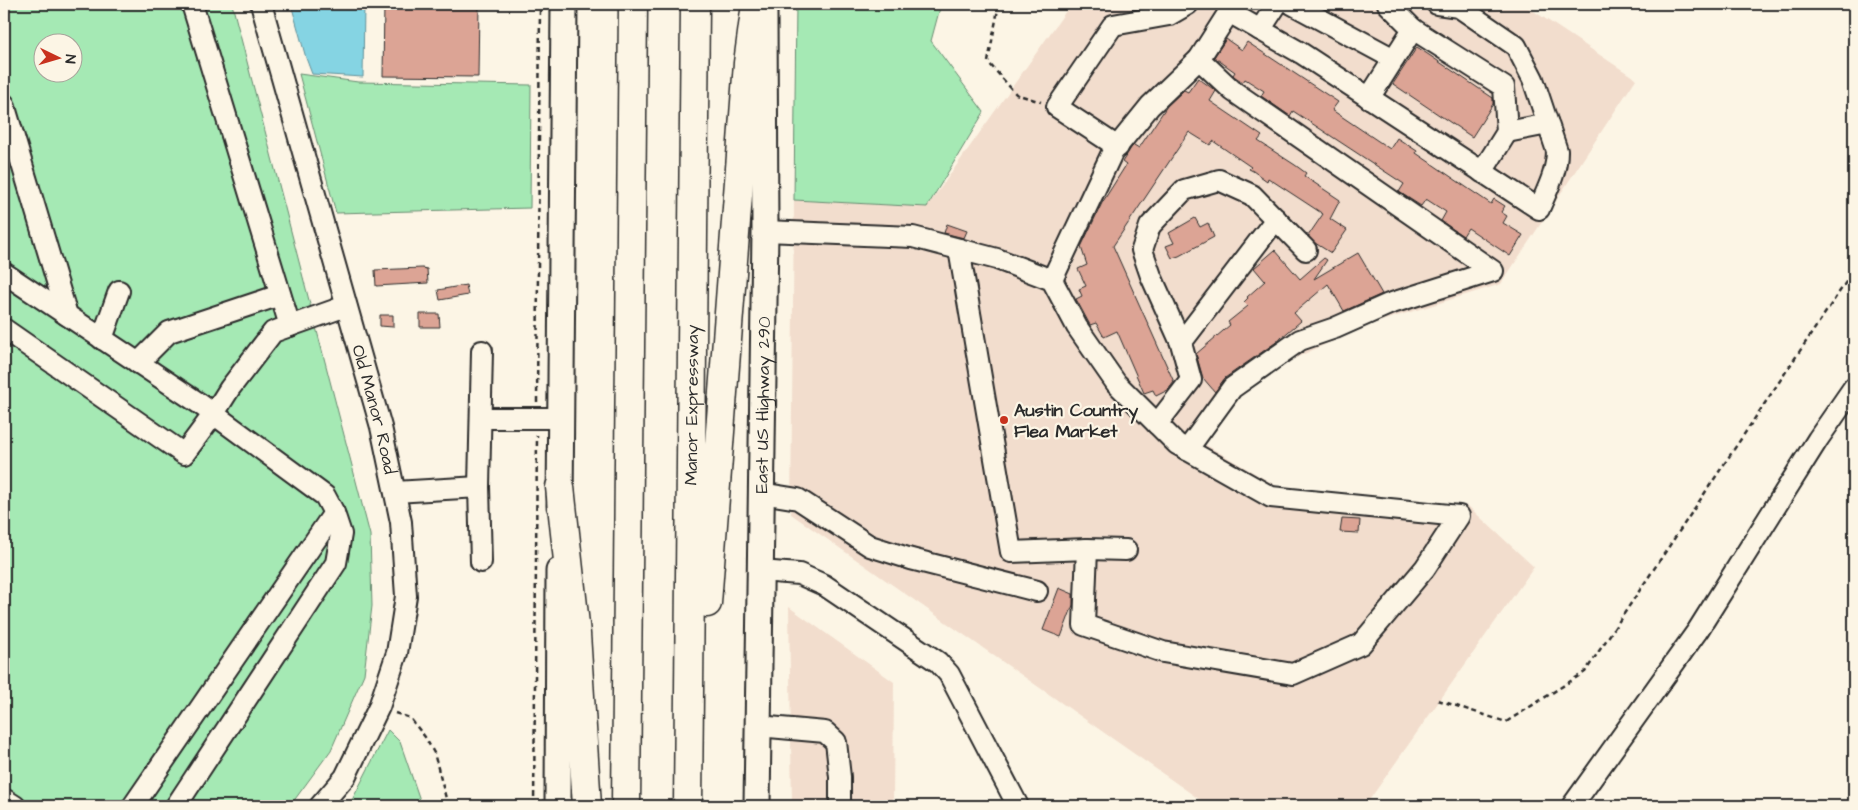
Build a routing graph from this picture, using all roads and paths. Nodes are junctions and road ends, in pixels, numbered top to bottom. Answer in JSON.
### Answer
{"nodes":[{"id":1,"x":192,"y":4,"type":"edge"},
{"id":2,"x":261,"y":4,"type":"edge"},
{"id":3,"x":564,"y":4,"type":"edge"},
{"id":4,"x":633,"y":4,"type":"edge"},
{"id":5,"x":695,"y":4,"type":"edge"},
{"id":6,"x":756,"y":4,"type":"edge"},
{"id":7,"x":764,"y":4,"type":"edge"},
{"id":8,"x":999,"y":4,"type":"edge"},
{"id":9,"x":1188,"y":4,"type":"edge"},
{"id":10,"x":1277,"y":4,"type":"edge"},
{"id":11,"x":1292,"y":4,"type":"edge"},
{"id":12,"x":1388,"y":4,"type":"edge"},
{"id":13,"x":1436,"y":4,"type":"edge"},
{"id":14,"x":1229,"y":8,"type":"edge"},
{"id":15,"x":1413,"y":29,"type":"junction"},
{"id":16,"x":1260,"y":30,"type":"junction"},
{"id":17,"x":1519,"y":53,"type":"junction"},
{"id":18,"x":1199,"y":59,"type":"junction"},
{"id":19,"x":1394,"y":59,"type":"junction"},
{"id":20,"x":1504,"y":88,"type":"junction"},
{"id":21,"x":1369,"y":98,"type":"junction"},
{"id":22,"x":4,"y":104,"type":"edge"},
{"id":23,"x":1058,"y":107,"type":"junction"},
{"id":24,"x":1548,"y":124,"type":"junction"},
{"id":25,"x":1507,"y":132,"type":"junction"},
{"id":26,"x":1118,"y":147,"type":"junction"},
{"id":27,"x":1482,"y":172,"type":"junction"},
{"id":28,"x":1276,"y":219,"type":"junction"},
{"id":29,"x":764,"y":231,"type":"junction"},
{"id":30,"x":959,"y":249,"type":"junction"},
{"id":31,"x":1306,"y":250,"type":"dead end"},
{"id":32,"x":1854,"y":270,"type":"edge"},
{"id":33,"x":4,"y":273,"type":"edge"},
{"id":34,"x":1052,"y":280,"type":"junction"},
{"id":35,"x":119,"y":291,"type":"dead end"},
{"id":36,"x":280,"y":296,"type":"junction"},
{"id":37,"x":346,"y":306,"type":"junction"},
{"id":38,"x":67,"y":315,"type":"junction"},
{"id":39,"x":290,"y":326,"type":"junction"},
{"id":40,"x":4,"y":330,"type":"edge"},
{"id":41,"x":102,"y":339,"type":"junction"},
{"id":42,"x":1181,"y":343,"type":"junction"},
{"id":43,"x":482,"y":351,"type":"dead end"},
{"id":44,"x":138,"y":363,"type":"junction"},
{"id":45,"x":1854,"y":387,"type":"edge"},
{"id":46,"x":213,"y":415,"type":"junction"},
{"id":47,"x":481,"y":418,"type":"junction"},
{"id":48,"x":560,"y":418,"type":"junction"},
{"id":49,"x":1157,"y":424,"type":"junction"},
{"id":50,"x":1187,"y":450,"type":"junction"},
{"id":51,"x":479,"y":487,"type":"junction"},
{"id":52,"x":560,"y":487,"type":"junction"},
{"id":53,"x":394,"y":492,"type":"junction"},
{"id":54,"x":761,"y":494,"type":"junction"},
{"id":55,"x":334,"y":512,"type":"junction"},
{"id":56,"x":1087,"y":549,"type":"junction"},
{"id":57,"x":1126,"y":550,"type":"dead end"},
{"id":58,"x":480,"y":562,"type":"dead end"},
{"id":59,"x":760,"y":571,"type":"junction"},
{"id":60,"x":1037,"y":591,"type":"dead end"},
{"id":61,"x":1438,"y":700,"type":"dead end"},
{"id":62,"x":379,"y":707,"type":"junction"},
{"id":63,"x":758,"y":726,"type":"junction"},
{"id":64,"x":689,"y":736,"type":"junction"},
{"id":65,"x":4,"y":799,"type":"edge"},
{"id":66,"x":15,"y":806,"type":"edge"},
{"id":67,"x":133,"y":806,"type":"edge"},
{"id":68,"x":176,"y":806,"type":"edge"},
{"id":69,"x":320,"y":806,"type":"edge"},
{"id":70,"x":448,"y":806,"type":"edge"},
{"id":71,"x":558,"y":806,"type":"edge"},
{"id":72,"x":586,"y":806,"type":"edge"},
{"id":73,"x":626,"y":806,"type":"edge"},
{"id":74,"x":688,"y":806,"type":"edge"},
{"id":75,"x":757,"y":806,"type":"edge"},
{"id":76,"x":840,"y":806,"type":"edge"},
{"id":77,"x":1018,"y":806,"type":"edge"},
{"id":78,"x":1572,"y":806,"type":"edge"}],
"edges":[{"from":1,"to":36,"type":"street"},
{"from":2,"to":37,"type":"street","name":"Old Manor Road"},
{"from":3,"to":48,"type":"main road"},
{"from":4,"to":73,"type":"highway"},
{"from":5,"to":64,"type":"highway","name":"Manor Expressway"},
{"from":6,"to":64,"type":"highway"},
{"from":7,"to":29,"type":"main road","name":"East US Highway 290"},
{"from":8,"to":23,"type":"path"},
{"from":9,"to":23,"type":"street"},
{"from":10,"to":16,"type":"street"},
{"from":11,"to":19,"type":"street"},
{"from":12,"to":15,"type":"street"},
{"from":13,"to":17,"type":"street"},
{"from":14,"to":16,"type":"street"},
{"from":14,"to":18,"type":"street"},
{"from":15,"to":19,"type":"street"},
{"from":15,"to":20,"type":"street"},
{"from":16,"to":21,"type":"street"},
{"from":17,"to":20,"type":"street"},
{"from":17,"to":24,"type":"street"},
{"from":18,"to":26,"type":"street"},
{"from":18,"to":50,"type":"street"},
{"from":19,"to":21,"type":"street"},
{"from":20,"to":25,"type":"street"},
{"from":21,"to":27,"type":"street"},
{"from":22,"to":38,"type":"street"},
{"from":23,"to":26,"type":"street"},
{"from":24,"to":25,"type":"street"},
{"from":24,"to":27,"type":"street"},
{"from":25,"to":27,"type":"street"},
{"from":26,"to":34,"type":"street"},
{"from":28,"to":31,"type":"street"},
{"from":28,"to":42,"type":"street"},
{"from":28,"to":42,"type":"street"},
{"from":29,"to":30,"type":"street"},
{"from":29,"to":54,"type":"main road","name":"East US Highway 290"},
{"from":30,"to":34,"type":"street"},
{"from":30,"to":56,"type":"street"},
{"from":32,"to":61,"type":"path"},
{"from":33,"to":38,"type":"street"},
{"from":34,"to":49,"type":"street"},
{"from":35,"to":41,"type":"street"},
{"from":36,"to":39,"type":"street"},
{"from":36,"to":44,"type":"street"},
{"from":37,"to":39,"type":"street"},
{"from":37,"to":53,"type":"street","name":"Old Manor Road"},
{"from":38,"to":41,"type":"street"},
{"from":39,"to":46,"type":"street"},
{"from":40,"to":46,"type":"street"},
{"from":41,"to":44,"type":"street"},
{"from":42,"to":49,"type":"street"},
{"from":43,"to":47,"type":"street"},
{"from":44,"to":46,"type":"street"},
{"from":45,"to":78,"type":"street"},
{"from":46,"to":55,"type":"street"},
{"from":47,"to":48,"type":"street"},
{"from":47,"to":51,"type":"street"},
{"from":48,"to":52,"type":"main road"},
{"from":49,"to":50,"type":"street"},
{"from":50,"to":56,"type":"street"},
{"from":51,"to":53,"type":"street"},
{"from":51,"to":58,"type":"street"},
{"from":52,"to":71,"type":"main road"},
{"from":52,"to":72,"type":"highway"},
{"from":53,"to":62,"type":"street","name":"Old Manor Road"},
{"from":54,"to":59,"type":"main road","name":"East US Highway 290"},
{"from":54,"to":60,"type":"street"},
{"from":55,"to":67,"type":"street"},
{"from":55,"to":68,"type":"street"},
{"from":56,"to":57,"type":"street"},
{"from":59,"to":63,"type":"main road","name":"East US Highway 290"},
{"from":59,"to":77,"type":"street"},
{"from":62,"to":69,"type":"street","name":"Old Manor Road"},
{"from":62,"to":70,"type":"path"},
{"from":63,"to":75,"type":"main road","name":"East US Highway 290"},
{"from":63,"to":76,"type":"street"},
{"from":64,"to":74,"type":"highway","name":"Manor Expressway"},
{"from":65,"to":66,"type":"street"}]}
